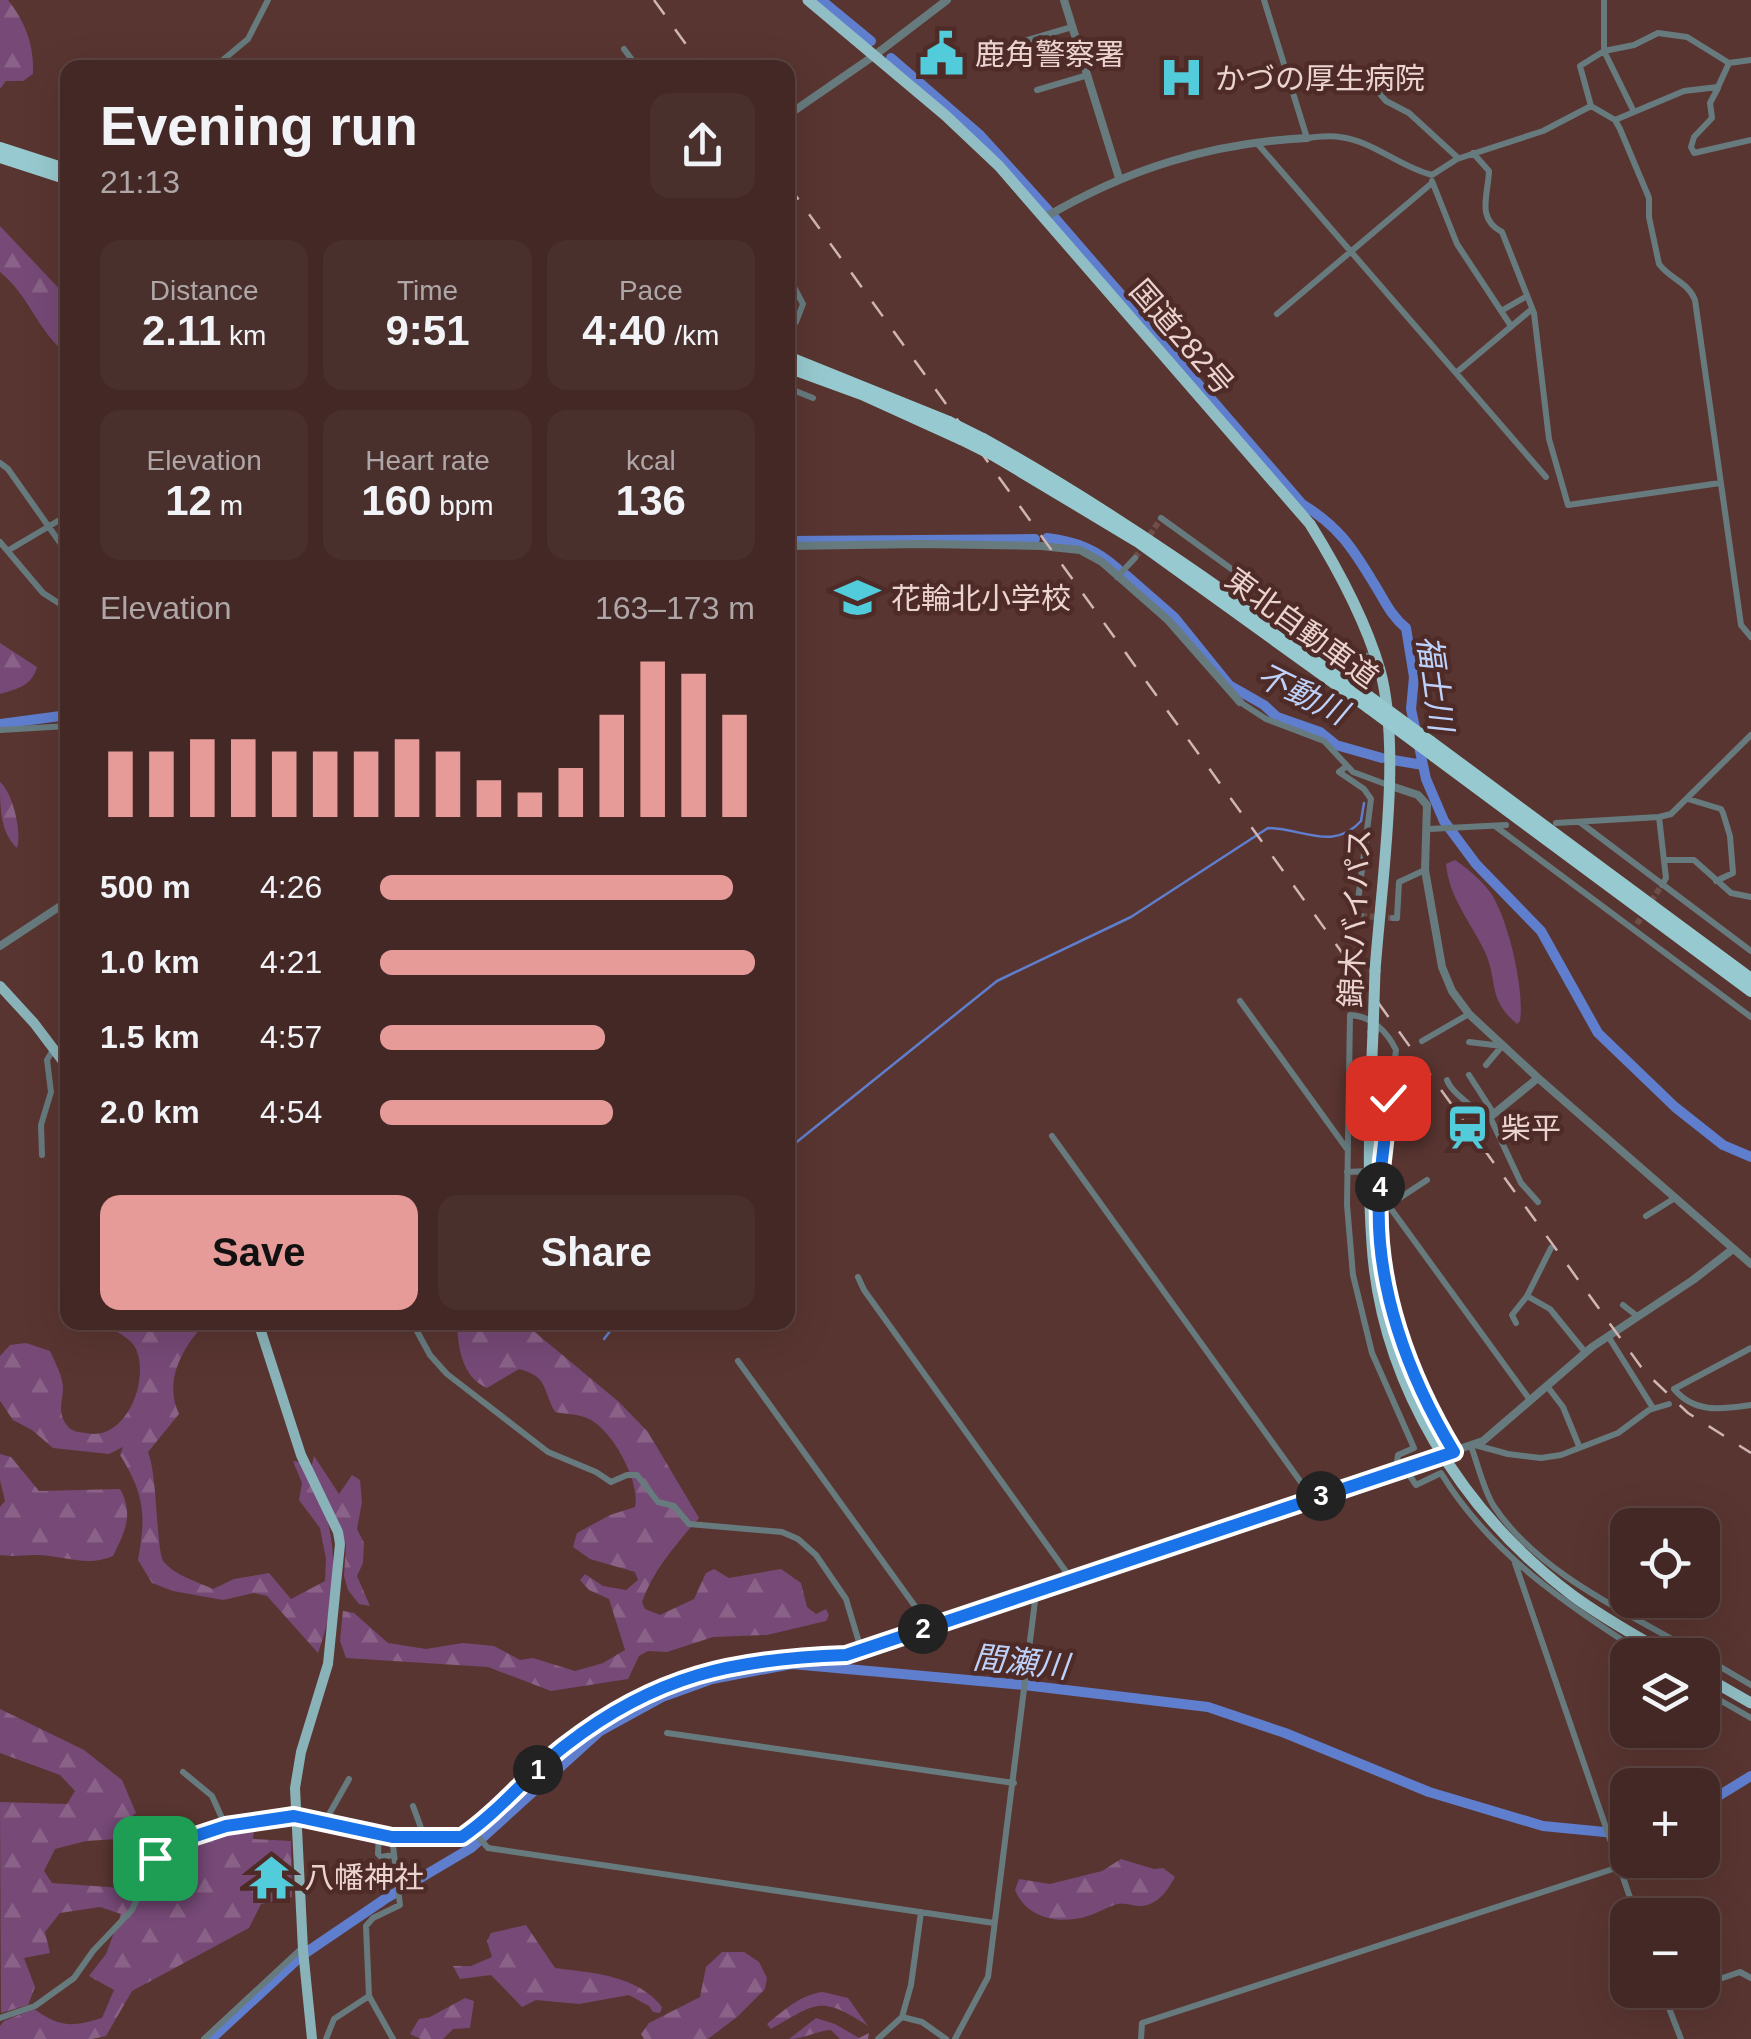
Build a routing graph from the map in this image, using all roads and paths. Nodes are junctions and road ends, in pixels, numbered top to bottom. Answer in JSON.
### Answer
{"nodes":[{"id":1,"x":268,"y":0,"type":"edge"},
{"id":2,"x":808,"y":0,"type":"edge"},
{"id":3,"x":945,"y":0,"type":"edge"},
{"id":4,"x":1064,"y":0,"type":"edge"},
{"id":5,"x":1264,"y":0,"type":"edge"},
{"id":6,"x":1604,"y":0,"type":"edge"},
{"id":7,"x":1072,"y":27,"type":"junction"},
{"id":8,"x":1021,"y":42,"type":"dead end"},
{"id":9,"x":624,"y":50,"type":"dead end"},
{"id":10,"x":1604,"y":51,"type":"junction"},
{"id":11,"x":876,"y":55,"type":"junction"},
{"id":12,"x":223,"y":60,"type":"edge"},
{"id":13,"x":632,"y":60,"type":"edge"},
{"id":14,"x":1751,"y":60,"type":"edge"},
{"id":15,"x":1729,"y":63,"type":"junction"},
{"id":16,"x":1088,"y":76,"type":"junction"},
{"id":17,"x":1718,"y":87,"type":"junction"},
{"id":18,"x":1376,"y":89,"type":"dead end"},
{"id":19,"x":1038,"y":90,"type":"dead end"},
{"id":20,"x":1591,"y":106,"type":"junction"},
{"id":21,"x":795,"y":111,"type":"edge"},
{"id":22,"x":1634,"y":112,"type":"junction"},
{"id":23,"x":1614,"y":120,"type":"junction"},
{"id":24,"x":1307,"y":138,"type":"junction"},
{"id":25,"x":1751,"y":140,"type":"edge"},
{"id":26,"x":1255,"y":141,"type":"junction"},
{"id":27,"x":0,"y":148,"type":"edge"},
{"id":28,"x":1473,"y":153,"type":"junction"},
{"id":29,"x":0,"y":157,"type":"edge"},
{"id":30,"x":1459,"y":158,"type":"junction"},
{"id":31,"x":60,"y":167,"type":"edge"},
{"id":32,"x":60,"y":177,"type":"edge"},
{"id":33,"x":1119,"y":178,"type":"junction"},
{"id":34,"x":1432,"y":179,"type":"junction"},
{"id":35,"x":1044,"y":218,"type":"junction"},
{"id":36,"x":1352,"y":252,"type":"junction"},
{"id":37,"x":795,"y":289,"type":"edge"},
{"id":38,"x":1527,"y":296,"type":"junction"},
{"id":39,"x":1532,"y":309,"type":"junction"},
{"id":40,"x":1501,"y":311,"type":"junction"},
{"id":41,"x":1278,"y":314,"type":"dead end"},
{"id":42,"x":795,"y":323,"type":"edge"},
{"id":43,"x":1511,"y":326,"type":"junction"},
{"id":44,"x":795,"y":361,"type":"edge"},
{"id":45,"x":795,"y":370,"type":"edge"},
{"id":46,"x":1457,"y":372,"type":"junction"},
{"id":47,"x":795,"y":391,"type":"edge"},
{"id":48,"x":813,"y":398,"type":"dead end"},
{"id":49,"x":0,"y":463,"type":"edge"},
{"id":50,"x":1546,"y":477,"type":"dead end"},
{"id":51,"x":1720,"y":483,"type":"junction"},
{"id":52,"x":1160,"y":518,"type":"dead end"},
{"id":53,"x":60,"y":519,"type":"edge"},
{"id":54,"x":46,"y":527,"type":"junction"},
{"id":55,"x":0,"y":542,"type":"edge"},
{"id":56,"x":60,"y":544,"type":"edge"},
{"id":57,"x":795,"y":546,"type":"edge"},
{"id":58,"x":9,"y":550,"type":"junction"},
{"id":59,"x":1135,"y":558,"type":"tunnel mouth"},
{"id":60,"x":1117,"y":576,"type":"junction"},
{"id":61,"x":60,"y":603,"type":"edge"},
{"id":62,"x":1751,"y":636,"type":"edge"},
{"id":63,"x":1374,"y":654,"type":"junction"},
{"id":64,"x":1240,"y":702,"type":"joint"},
{"id":65,"x":60,"y":726,"type":"edge"},
{"id":66,"x":0,"y":730,"type":"edge"},
{"id":67,"x":1751,"y":735,"type":"edge"},
{"id":68,"x":1432,"y":749,"type":"junction"},
{"id":69,"x":1347,"y":766,"type":"junction"},
{"id":70,"x":1388,"y":785,"type":"junction"},
{"id":71,"x":1688,"y":799,"type":"junction"},
{"id":72,"x":1658,"y":817,"type":"junction"},
{"id":73,"x":1580,"y":822,"type":"junction"},
{"id":74,"x":1556,"y":823,"type":"dead end"},
{"id":75,"x":1506,"y":824,"type":"dead end"},
{"id":76,"x":1495,"y":826,"type":"junction"},
{"id":77,"x":1428,"y":829,"type":"junction"},
{"id":78,"x":1664,"y":860,"type":"junction"},
{"id":79,"x":1424,"y":870,"type":"junction"},
{"id":80,"x":1716,"y":881,"type":"junction"},
{"id":81,"x":1662,"y":884,"type":"junction"},
{"id":82,"x":1751,"y":897,"type":"edge"},
{"id":83,"x":60,"y":906,"type":"edge"},
{"id":84,"x":1361,"y":916,"type":"dead end"},
{"id":85,"x":1393,"y":918,"type":"dead end"},
{"id":86,"x":0,"y":946,"type":"edge"},
{"id":87,"x":1751,"y":951,"type":"edge"},
{"id":88,"x":1751,"y":979,"type":"edge"},
{"id":89,"x":0,"y":986,"type":"edge"},
{"id":90,"x":1751,"y":991,"type":"edge"},
{"id":91,"x":1240,"y":1001,"type":"dead end"},
{"id":92,"x":1470,"y":1014,"type":"junction"},
{"id":93,"x":1751,"y":1016,"type":"edge"},
{"id":94,"x":1422,"y":1040,"type":"dead end"},
{"id":95,"x":1469,"y":1042,"type":"dead end"},
{"id":96,"x":1503,"y":1046,"type":"junction"},
{"id":97,"x":53,"y":1050,"type":"junction"},
{"id":98,"x":60,"y":1058,"type":"edge"},
{"id":99,"x":1486,"y":1065,"type":"dead end"},
{"id":100,"x":1470,"y":1075,"type":"dead end"},
{"id":101,"x":1538,"y":1078,"type":"junction"},
{"id":102,"x":1447,"y":1080,"type":"dead end"},
{"id":103,"x":1492,"y":1116,"type":"junction"},
{"id":104,"x":1052,"y":1136,"type":"dead end"},
{"id":105,"x":1348,"y":1150,"type":"junction"},
{"id":106,"x":42,"y":1154,"type":"dead end"},
{"id":107,"x":1368,"y":1171,"type":"junction"},
{"id":108,"x":1347,"y":1172,"type":"junction"},
{"id":109,"x":1427,"y":1180,"type":"dead end"},
{"id":110,"x":1374,"y":1190,"type":"junction"},
{"id":111,"x":1676,"y":1198,"type":"junction"},
{"id":112,"x":1538,"y":1202,"type":"dead end"},
{"id":113,"x":1389,"y":1205,"type":"junction"},
{"id":114,"x":1646,"y":1216,"type":"dead end"},
{"id":115,"x":1550,"y":1248,"type":"dead end"},
{"id":116,"x":1733,"y":1249,"type":"junction"},
{"id":117,"x":1751,"y":1264,"type":"edge"},
{"id":118,"x":858,"y":1277,"type":"dead end"},
{"id":119,"x":1527,"y":1296,"type":"junction"},
{"id":120,"x":1623,"y":1305,"type":"dead end"},
{"id":121,"x":1637,"y":1316,"type":"junction"},
{"id":122,"x":1516,"y":1323,"type":"dead end"},
{"id":123,"x":261,"y":1330,"type":"edge"},
{"id":124,"x":416,"y":1330,"type":"edge"},
{"id":125,"x":1608,"y":1336,"type":"junction"},
{"id":126,"x":1751,"y":1348,"type":"edge"},
{"id":127,"x":1585,"y":1352,"type":"junction"},
{"id":128,"x":738,"y":1361,"type":"dead end"},
{"id":129,"x":1546,"y":1385,"type":"junction"},
{"id":130,"x":1530,"y":1400,"type":"junction"},
{"id":131,"x":1668,"y":1404,"type":"dead end"},
{"id":132,"x":1751,"y":1405,"type":"edge"},
{"id":133,"x":1653,"y":1408,"type":"junction"},
{"id":134,"x":1473,"y":1446,"type":"junction"},
{"id":135,"x":1579,"y":1446,"type":"junction"},
{"id":136,"x":1449,"y":1454,"type":"junction"},
{"id":137,"x":1397,"y":1462,"type":"dead end"},
{"id":138,"x":1410,"y":1476,"type":"dead end"},
{"id":139,"x":1314,"y":1499,"type":"junction"},
{"id":140,"x":1516,"y":1563,"type":"junction"},
{"id":141,"x":1072,"y":1581,"type":"junction"},
{"id":142,"x":1036,"y":1592,"type":"junction"},
{"id":143,"x":930,"y":1627,"type":"junction"},
{"id":144,"x":1618,"y":1638,"type":"edge"},
{"id":145,"x":1640,"y":1638,"type":"edge"},
{"id":146,"x":1672,"y":1638,"type":"edge"},
{"id":147,"x":861,"y":1649,"type":"junction"},
{"id":148,"x":1720,"y":1667,"type":"edge"},
{"id":149,"x":1751,"y":1685,"type":"edge"},
{"id":150,"x":1720,"y":1686,"type":"edge"},
{"id":151,"x":1720,"y":1700,"type":"edge"},
{"id":152,"x":1751,"y":1704,"type":"edge"},
{"id":153,"x":1751,"y":1718,"type":"edge"},
{"id":154,"x":667,"y":1732,"type":"dead end"},
{"id":155,"x":183,"y":1772,"type":"dead end"},
{"id":156,"x":349,"y":1779,"type":"dead end"},
{"id":157,"x":1014,"y":1784,"type":"junction"},
{"id":158,"x":413,"y":1806,"type":"dead end"},
{"id":159,"x":294,"y":1816,"type":"junction"},
{"id":160,"x":323,"y":1825,"type":"junction"},
{"id":161,"x":226,"y":1826,"type":"junction"},
{"id":162,"x":474,"y":1832,"type":"junction"},
{"id":163,"x":379,"y":1834,"type":"junction"},
{"id":164,"x":424,"y":1836,"type":"junction"},
{"id":165,"x":392,"y":1837,"type":"junction"},
{"id":166,"x":462,"y":1837,"type":"joint"},
{"id":167,"x":1610,"y":1841,"type":"edge"},
{"id":168,"x":393,"y":1855,"type":"junction"},
{"id":169,"x":1610,"y":1869,"type":"edge"},
{"id":170,"x":921,"y":1912,"type":"junction"},
{"id":171,"x":994,"y":1923,"type":"junction"},
{"id":172,"x":303,"y":1948,"type":"junction"},
{"id":173,"x":1720,"y":1978,"type":"edge"},
{"id":174,"x":1751,"y":1978,"type":"edge"},
{"id":175,"x":369,"y":1996,"type":"junction"},
{"id":176,"x":1668,"y":2008,"type":"edge"},
{"id":177,"x":902,"y":2017,"type":"junction"},
{"id":178,"x":0,"y":2018,"type":"edge"},
{"id":179,"x":334,"y":2019,"type":"junction"},
{"id":180,"x":309,"y":2023,"type":"junction"},
{"id":181,"x":392,"y":2037,"type":"edge"},
{"id":182,"x":204,"y":2039,"type":"edge"},
{"id":183,"x":312,"y":2039,"type":"edge"},
{"id":184,"x":326,"y":2039,"type":"edge"},
{"id":185,"x":382,"y":2039,"type":"edge"},
{"id":186,"x":878,"y":2039,"type":"edge"},
{"id":187,"x":946,"y":2039,"type":"edge"},
{"id":188,"x":955,"y":2039,"type":"edge"},
{"id":189,"x":1140,"y":2039,"type":"edge"},
{"id":190,"x":1680,"y":2039,"type":"edge"}],
"edges":[{"from":1,"to":12,"type":"street"},
{"from":2,"to":11,"type":"highway","name":"国道282号"},
{"from":3,"to":11,"type":"street"},
{"from":4,"to":7,"type":"street"},
{"from":5,"to":24,"type":"street"},
{"from":6,"to":10,"type":"street"},
{"from":7,"to":8,"type":"street"},
{"from":7,"to":16,"type":"street"},
{"from":9,"to":13,"type":"street"},
{"from":10,"to":15,"type":"street"},
{"from":10,"to":20,"type":"street"},
{"from":10,"to":22,"type":"street"},
{"from":11,"to":21,"type":"street"},
{"from":11,"to":35,"type":"highway","name":"国道282号"},
{"from":14,"to":15,"type":"street"},
{"from":15,"to":17,"type":"street"},
{"from":16,"to":19,"type":"street"},
{"from":16,"to":33,"type":"street"},
{"from":17,"to":22,"type":"street"},
{"from":17,"to":25,"type":"street"},
{"from":18,"to":30,"type":"street"},
{"from":20,"to":23,"type":"street"},
{"from":20,"to":28,"type":"street"},
{"from":22,"to":23,"type":"street"},
{"from":23,"to":51,"type":"street"},
{"from":24,"to":26,"type":"street"},
{"from":24,"to":34,"type":"street"},
{"from":26,"to":33,"type":"street"},
{"from":26,"to":36,"type":"street"},
{"from":27,"to":31,"type":"highway"},
{"from":28,"to":30,"type":"street"},
{"from":28,"to":38,"type":"street"},
{"from":29,"to":32,"type":"highway"},
{"from":30,"to":34,"type":"street"},
{"from":33,"to":35,"type":"street"},
{"from":34,"to":36,"type":"street"},
{"from":34,"to":40,"type":"street"},
{"from":35,"to":63,"type":"highway","name":"国道282号"},
{"from":36,"to":41,"type":"street"},
{"from":36,"to":46,"type":"street"},
{"from":37,"to":42,"type":"street"},
{"from":38,"to":39,"type":"street"},
{"from":38,"to":40,"type":"street"},
{"from":39,"to":43,"type":"street"},
{"from":39,"to":51,"type":"street"},
{"from":40,"to":43,"type":"street"},
{"from":43,"to":46,"type":"street"},
{"from":44,"to":68,"type":"highway","name":"東北自動車道","bridge":true},
{"from":45,"to":68,"type":"highway","name":"東北自動車道","bridge":true},
{"from":46,"to":50,"type":"street"},
{"from":47,"to":48,"type":"street"},
{"from":49,"to":54,"type":"street"},
{"from":51,"to":62,"type":"street"},
{"from":52,"to":63,"type":"street"},
{"from":53,"to":54,"type":"street"},
{"from":54,"to":56,"type":"street"},
{"from":54,"to":58,"type":"street"},
{"from":55,"to":58,"type":"street"},
{"from":57,"to":60,"type":"street"},
{"from":58,"to":61,"type":"street"},
{"from":59,"to":60,"type":"street"},
{"from":60,"to":64,"type":"street"},
{"from":63,"to":70,"type":"highway","name":"国道282号"},
{"from":64,"to":69,"type":"street"},
{"from":65,"to":66,"type":"street"},
{"from":67,"to":71,"type":"street"},
{"from":68,"to":88,"type":"highway","name":"東北自動車道"},
{"from":68,"to":90,"type":"highway","name":"東北自動車道"},
{"from":69,"to":70,"type":"street"},
{"from":69,"to":84,"type":"street"},
{"from":70,"to":77,"type":"street"},
{"from":70,"to":107,"type":"highway","name":"錦木バイパス","bridge":true},
{"from":71,"to":72,"type":"street"},
{"from":71,"to":80,"type":"street"},
{"from":72,"to":73,"type":"street"},
{"from":72,"to":78,"type":"street"},
{"from":73,"to":74,"type":"street"},
{"from":73,"to":81,"type":"street"},
{"from":75,"to":76,"type":"street"},
{"from":76,"to":77,"type":"street"},
{"from":76,"to":93,"type":"street"},
{"from":77,"to":79,"type":"street"},
{"from":78,"to":80,"type":"street"},
{"from":78,"to":81,"type":"street"},
{"from":79,"to":85,"type":"street"},
{"from":79,"to":92,"type":"street"},
{"from":80,"to":82,"type":"street"},
{"from":81,"to":87,"type":"street"},
{"from":83,"to":86,"type":"street"},
{"from":89,"to":97,"type":"main road"},
{"from":91,"to":105,"type":"street"},
{"from":92,"to":94,"type":"street"},
{"from":92,"to":96,"type":"street"},
{"from":95,"to":96,"type":"street"},
{"from":96,"to":99,"type":"street"},
{"from":96,"to":101,"type":"street"},
{"from":97,"to":98,"type":"main road"},
{"from":97,"to":106,"type":"street"},
{"from":100,"to":103,"type":"street"},
{"from":101,"to":103,"type":"street"},
{"from":101,"to":111,"type":"street"},
{"from":102,"to":103,"type":"street"},
{"from":103,"to":112,"type":"street"},
{"from":104,"to":139,"type":"street"},
{"from":105,"to":108,"type":"street"},
{"from":105,"to":110,"type":"street"},
{"from":107,"to":108,"type":"street"},
{"from":107,"to":110,"type":"highway","name":"錦木バイパス"},
{"from":108,"to":137,"type":"street"},
{"from":109,"to":113,"type":"street"},
{"from":110,"to":113,"type":"street"},
{"from":110,"to":136,"type":"highway","name":"錦木バイパス"},
{"from":111,"to":114,"type":"street"},
{"from":111,"to":116,"type":"street"},
{"from":113,"to":130,"type":"street"},
{"from":115,"to":119,"type":"street"},
{"from":116,"to":117,"type":"street"},
{"from":116,"to":121,"type":"street"},
{"from":118,"to":141,"type":"street"},
{"from":119,"to":122,"type":"street"},
{"from":119,"to":127,"type":"street"},
{"from":120,"to":121,"type":"street"},
{"from":121,"to":125,"type":"street"},
{"from":123,"to":159,"type":"main road"},
{"from":124,"to":147,"type":"street"},
{"from":125,"to":127,"type":"street"},
{"from":125,"to":133,"type":"street"},
{"from":126,"to":132,"type":"street"},
{"from":127,"to":129,"type":"street"},
{"from":128,"to":143,"type":"street"},
{"from":129,"to":130,"type":"street"},
{"from":129,"to":135,"type":"street"},
{"from":130,"to":134,"type":"street"},
{"from":131,"to":133,"type":"street"},
{"from":133,"to":135,"type":"street"},
{"from":134,"to":135,"type":"street"},
{"from":134,"to":136,"type":"street"},
{"from":134,"to":146,"type":"street"},
{"from":136,"to":139,"type":"street"},
{"from":136,"to":145,"type":"highway","name":"錦木バイパス"},
{"from":138,"to":140,"type":"street"},
{"from":139,"to":141,"type":"street"},
{"from":140,"to":144,"type":"street"},
{"from":140,"to":167,"type":"street"},
{"from":141,"to":142,"type":"street"},
{"from":142,"to":143,"type":"street"},
{"from":142,"to":157,"type":"street"},
{"from":143,"to":147,"type":"street"},
{"from":147,"to":162,"type":"street"},
{"from":148,"to":149,"type":"street"},
{"from":150,"to":152,"type":"highway"},
{"from":151,"to":153,"type":"street"},
{"from":154,"to":157,"type":"street"},
{"from":155,"to":161,"type":"street"},
{"from":156,"to":160,"type":"street"},
{"from":157,"to":171,"type":"street"},
{"from":158,"to":164,"type":"street"},
{"from":159,"to":160,"type":"street"},
{"from":159,"to":161,"type":"street"},
{"from":159,"to":172,"type":"main road"},
{"from":160,"to":163,"type":"street"},
{"from":161,"to":178,"type":"street"},
{"from":162,"to":166,"type":"street"},
{"from":162,"to":170,"type":"street"},
{"from":163,"to":165,"type":"street"},
{"from":163,"to":168,"type":"street"},
{"from":164,"to":165,"type":"street"},
{"from":164,"to":166,"type":"street"},
{"from":165,"to":168,"type":"street"},
{"from":168,"to":175,"type":"street"},
{"from":169,"to":189,"type":"street"},
{"from":170,"to":171,"type":"street"},
{"from":170,"to":177,"type":"street"},
{"from":171,"to":188,"type":"street"},
{"from":172,"to":180,"type":"main road"},
{"from":172,"to":182,"type":"street"},
{"from":173,"to":174,"type":"street"},
{"from":175,"to":179,"type":"street"},
{"from":175,"to":181,"type":"street"},
{"from":176,"to":190,"type":"street"},
{"from":177,"to":186,"type":"street"},
{"from":177,"to":187,"type":"street"},
{"from":179,"to":180,"type":"street"},
{"from":179,"to":184,"type":"street"},
{"from":180,"to":183,"type":"main road"},
{"from":181,"to":185,"type":"street"}]}
